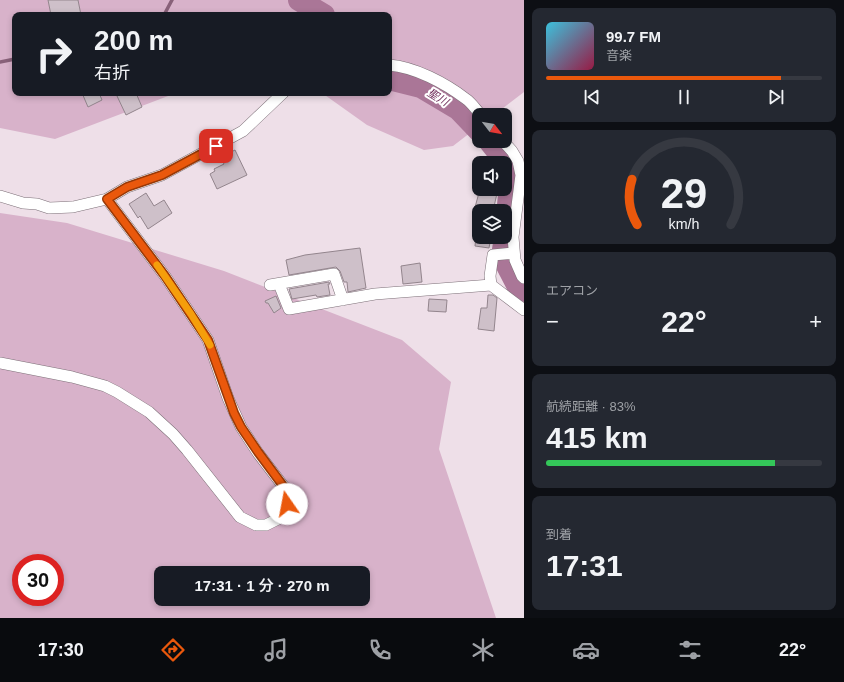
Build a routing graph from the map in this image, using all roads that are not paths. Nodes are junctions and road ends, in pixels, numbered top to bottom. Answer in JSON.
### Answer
{"nodes":[{"id":1,"x":392,"y":65,"type":"edge"},
{"id":2,"x":280,"y":96,"type":"edge"},
{"id":3,"x":475,"y":108,"type":"edge"},
{"id":4,"x":509,"y":148,"type":"edge"},
{"id":5,"x":521,"y":161,"type":"edge"},
{"id":6,"x":0,"y":196,"type":"edge"},
{"id":7,"x":107,"y":199,"type":"junction"},
{"id":8,"x":514,"y":253,"type":"junction"},
{"id":9,"x":524,"y":278,"type":"edge"},
{"id":10,"x":491,"y":285,"type":"junction"},
{"id":11,"x":343,"y":300,"type":"junction"},
{"id":12,"x":524,"y":310,"type":"edge"},
{"id":13,"x":0,"y":363,"type":"edge"}],
"edges":[{"from":1,"to":3,"type":"street"},
{"from":2,"to":7,"type":"street"},
{"from":4,"to":5,"type":"street"},
{"from":5,"to":8,"type":"street"},
{"from":6,"to":7,"type":"street"},
{"from":7,"to":13,"type":"street"},
{"from":8,"to":9,"type":"street"},
{"from":8,"to":10,"type":"street"},
{"from":10,"to":11,"type":"street"},
{"from":10,"to":12,"type":"street"},
{"from":11,"to":11,"type":"street"}]}
